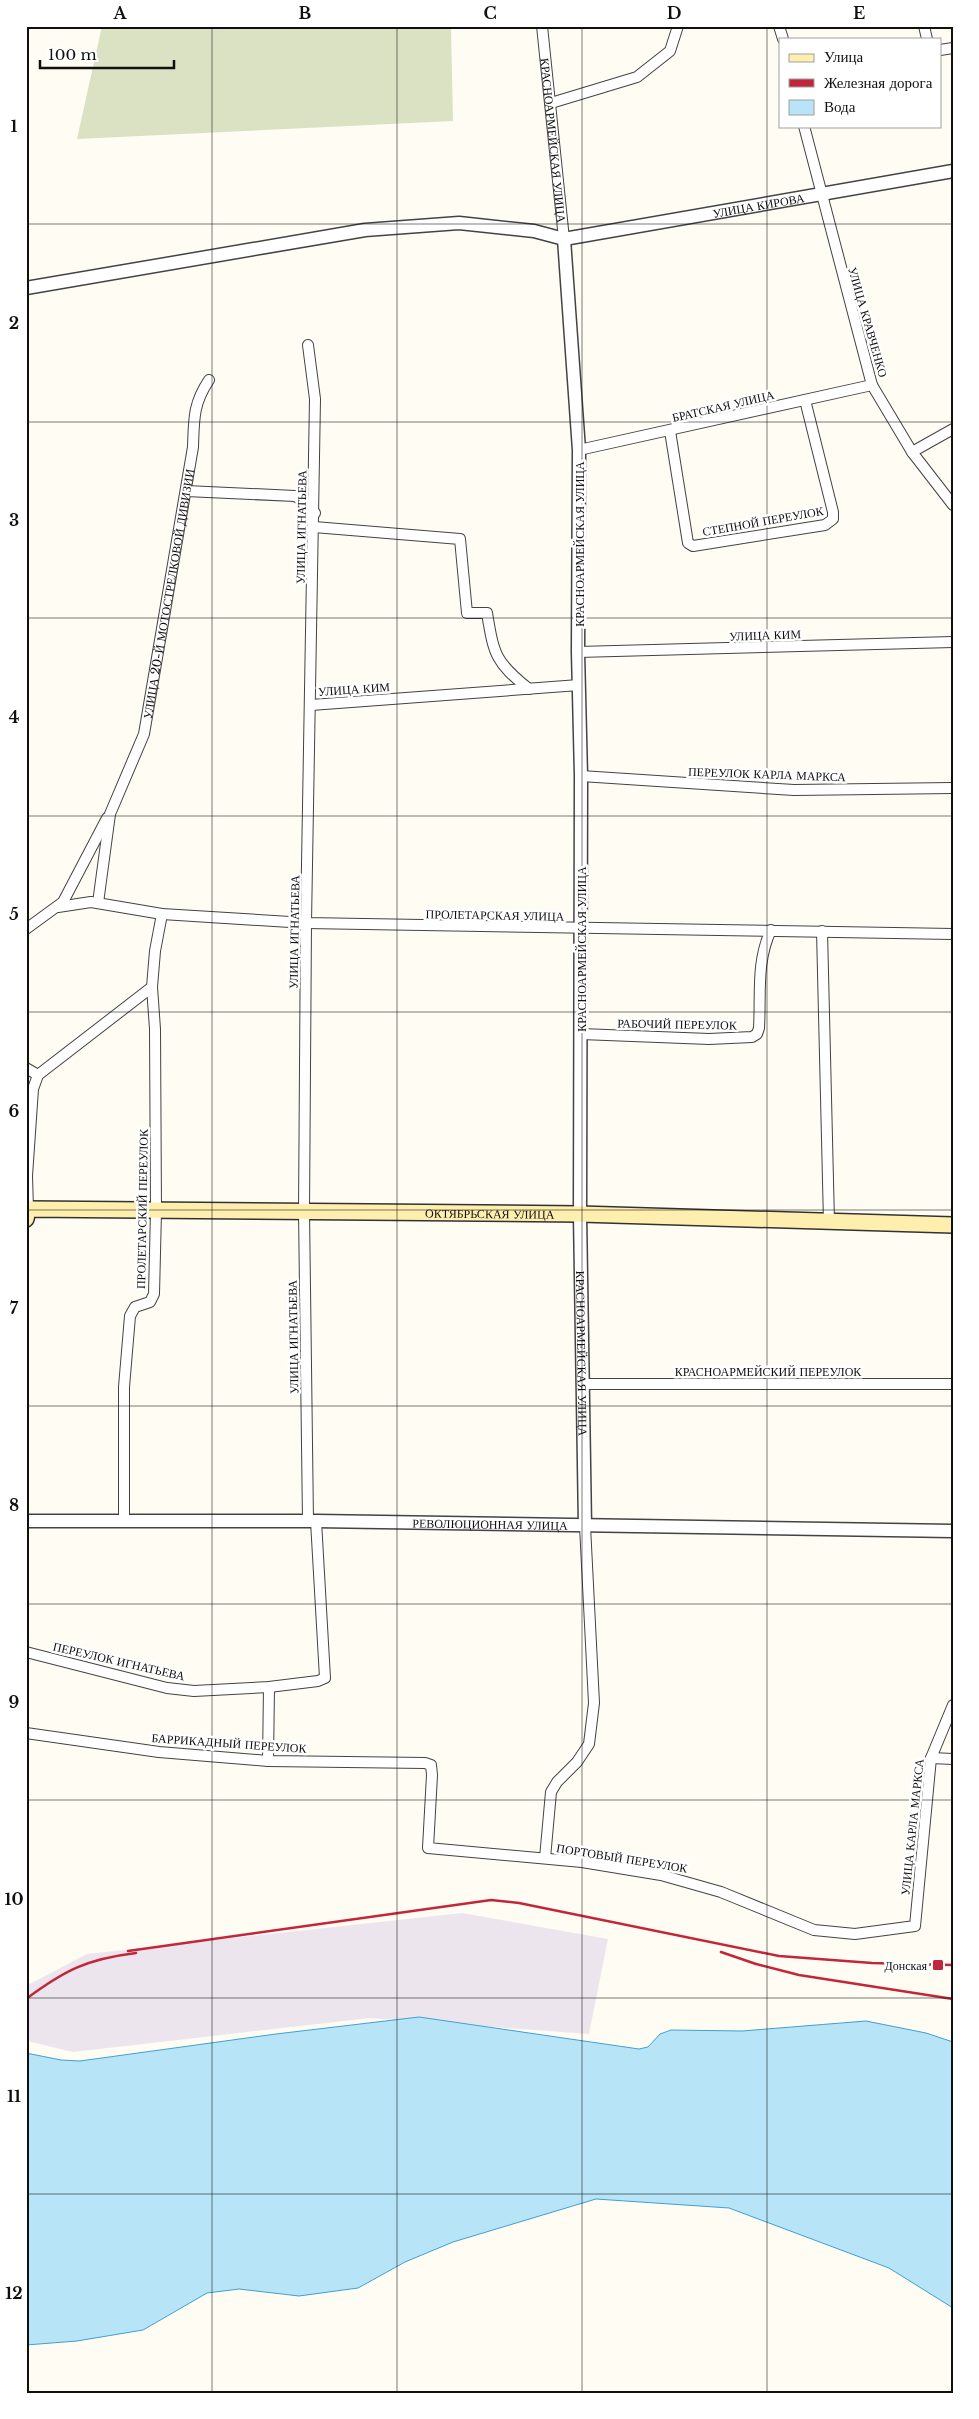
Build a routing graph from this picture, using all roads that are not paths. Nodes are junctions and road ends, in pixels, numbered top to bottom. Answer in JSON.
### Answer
{"nodes":[{"id":1,"x":542,"y":26,"type":"edge"},
{"id":2,"x":678,"y":26,"type":"edge"},
{"id":3,"x":551,"y":103,"type":"junction"},
{"id":4,"x":804,"y":128,"type":"edge"},
{"id":5,"x":953,"y":171,"type":"edge"},
{"id":6,"x":820,"y":195,"type":"junction"},
{"id":7,"x":564,"y":239,"type":"junction"},
{"id":8,"x":26,"y":288,"type":"edge"},
{"id":9,"x":308,"y":344,"type":"dead end"},
{"id":10,"x":209,"y":380,"type":"dead end"},
{"id":11,"x":872,"y":385,"type":"junction"},
{"id":12,"x":805,"y":400,"type":"junction"},
{"id":13,"x":953,"y":429,"type":"edge"},
{"id":14,"x":670,"y":431,"type":"junction"},
{"id":15,"x":579,"y":450,"type":"junction"},
{"id":16,"x":912,"y":452,"type":"junction"},
{"id":17,"x":186,"y":490,"type":"junction"},
{"id":18,"x":953,"y":505,"type":"edge"},
{"id":19,"x":315,"y":513,"type":"junction"},
{"id":20,"x":314,"y":527,"type":"junction"},
{"id":21,"x":953,"y":642,"type":"edge"},
{"id":22,"x":578,"y":652,"type":"junction"},
{"id":23,"x":579,"y":685,"type":"junction"},
{"id":24,"x":529,"y":689,"type":"junction"},
{"id":25,"x":311,"y":705,"type":"junction"},
{"id":26,"x":581,"y":776,"type":"junction"},
{"id":27,"x":953,"y":788,"type":"edge"},
{"id":28,"x":113,"y":806,"type":"junction"},
{"id":29,"x":98,"y":903,"type":"junction"},
{"id":30,"x":58,"y":907,"type":"junction"},
{"id":31,"x":162,"y":914,"type":"junction"},
{"id":32,"x":306,"y":923,"type":"junction"},
{"id":33,"x":26,"y":929,"type":"edge"},
{"id":34,"x":581,"y":929,"type":"junction"},
{"id":35,"x":771,"y":930,"type":"junction"},
{"id":36,"x":822,"y":931,"type":"junction"},
{"id":37,"x":953,"y":934,"type":"edge"},
{"id":38,"x":152,"y":987,"type":"junction"},
{"id":39,"x":581,"y":1034,"type":"junction"},
{"id":40,"x":26,"y":1068,"type":"edge"},
{"id":41,"x":38,"y":1075,"type":"junction"},
{"id":42,"x":304,"y":1210,"type":"junction"},
{"id":43,"x":156,"y":1211,"type":"junction"},
{"id":44,"x":27,"y":1214,"type":"edge"},
{"id":45,"x":580,"y":1214,"type":"junction"},
{"id":46,"x":829,"y":1222,"type":"junction"},
{"id":47,"x":953,"y":1226,"type":"edge"},
{"id":48,"x":582,"y":1384,"type":"junction"},
{"id":49,"x":953,"y":1384,"type":"edge"},
{"id":50,"x":124,"y":1520,"type":"junction"},
{"id":51,"x":312,"y":1520,"type":"junction"},
{"id":52,"x":26,"y":1521,"type":"edge"},
{"id":53,"x":585,"y":1526,"type":"junction"},
{"id":54,"x":953,"y":1531,"type":"edge"},
{"id":55,"x":26,"y":1652,"type":"edge"},
{"id":56,"x":325,"y":1678,"type":"joint"},
{"id":57,"x":269,"y":1687,"type":"junction"},
{"id":58,"x":953,"y":1705,"type":"edge"},
{"id":59,"x":26,"y":1733,"type":"edge"},
{"id":60,"x":931,"y":1758,"type":"junction"},
{"id":61,"x":953,"y":1759,"type":"edge"},
{"id":62,"x":268,"y":1761,"type":"junction"},
{"id":63,"x":431,"y":1765,"type":"joint"},
{"id":64,"x":545,"y":1858,"type":"junction"},
{"id":65,"x":915,"y":1926,"type":"joint"}],
"edges":[{"from":1,"to":3,"type":"street","name":"КРАСНОАРМЕЙСКАЯ УЛИЦА"},
{"from":2,"to":3,"type":"street"},
{"from":3,"to":7,"type":"street","name":"КРАСНОАРМЕЙСКАЯ УЛИЦА"},
{"from":4,"to":6,"type":"street","name":"УЛИЦА КРАВЧЕНКО"},
{"from":5,"to":6,"type":"street","name":"УЛИЦА КИРОВА"},
{"from":6,"to":7,"type":"street","name":"УЛИЦА КИРОВА"},
{"from":6,"to":11,"type":"street","name":"УЛИЦА КРАВЧЕНКО"},
{"from":7,"to":8,"type":"street"},
{"from":7,"to":15,"type":"street","name":"КРАСНОАРМЕЙСКАЯ УЛИЦА"},
{"from":9,"to":19,"type":"street","name":"УЛИЦА ИГНАТЬЕВА"},
{"from":10,"to":17,"type":"street","name":"УЛИЦА 20-Й МОТОСТРЕЛКОВОЙ ДИВИЗИИ"},
{"from":11,"to":12,"type":"street","name":"БРАТСКАЯ УЛИЦА"},
{"from":11,"to":16,"type":"street","name":"УЛИЦА КРАВЧЕНКО"},
{"from":12,"to":14,"type":"street","name":"БРАТСКАЯ УЛИЦА"},
{"from":12,"to":14,"type":"street","name":"СТЕПНОЙ ПЕРЕУЛОК"},
{"from":13,"to":16,"type":"street"},
{"from":14,"to":15,"type":"street","name":"БРАТСКАЯ УЛИЦА"},
{"from":15,"to":22,"type":"street","name":"КРАСНОАРМЕЙСКАЯ УЛИЦА"},
{"from":16,"to":18,"type":"street","name":"УЛИЦА КРАВЧЕНКО"},
{"from":17,"to":19,"type":"street"},
{"from":17,"to":28,"type":"street","name":"УЛИЦА 20-Й МОТОСТРЕЛКОВОЙ ДИВИЗИИ"},
{"from":19,"to":20,"type":"street","name":"УЛИЦА ИГНАТЬЕВА"},
{"from":20,"to":24,"type":"street"},
{"from":20,"to":25,"type":"street","name":"УЛИЦА ИГНАТЬЕВА"},
{"from":21,"to":22,"type":"street","name":"УЛИЦА КИМ"},
{"from":22,"to":23,"type":"street","name":"КРАСНОАРМЕЙСКАЯ УЛИЦА"},
{"from":23,"to":24,"type":"street","name":"УЛИЦА КИМ"},
{"from":23,"to":26,"type":"street","name":"КРАСНОАРМЕЙСКАЯ УЛИЦА"},
{"from":24,"to":25,"type":"street","name":"УЛИЦА КИМ"},
{"from":25,"to":32,"type":"street","name":"УЛИЦА ИГНАТЬЕВА"},
{"from":26,"to":27,"type":"street","name":"ПЕРЕУЛОК КАРЛА МАРКСА"},
{"from":26,"to":34,"type":"street","name":"КРАСНОАРМЕЙСКАЯ УЛИЦА"},
{"from":28,"to":29,"type":"street","name":"УЛИЦА 20-Й МОТОСТРЕЛКОВОЙ ДИВИЗИИ"},
{"from":28,"to":30,"type":"street","name":"УЛИЦА 20-Й МОТОСТРЕЛКОВОЙ ДИВИЗИИ"},
{"from":29,"to":30,"type":"street","name":"ПРОЛЕТАРСКАЯ УЛИЦА"},
{"from":29,"to":31,"type":"street","name":"ПРОЛЕТАРСКАЯ УЛИЦА"},
{"from":30,"to":33,"type":"street","name":"УЛИЦА 20-Й МОТОСТРЕЛКОВОЙ ДИВИЗИИ"},
{"from":31,"to":32,"type":"street","name":"ПРОЛЕТАРСКАЯ УЛИЦА"},
{"from":31,"to":38,"type":"street","name":"ПРОЛЕТАРСКИЙ ПЕРЕУЛОК"},
{"from":32,"to":34,"type":"street","name":"ПРОЛЕТАРСКАЯ УЛИЦА"},
{"from":32,"to":42,"type":"street","name":"УЛИЦА ИГНАТЬЕВА"},
{"from":34,"to":35,"type":"street","name":"ПРОЛЕТАРСКАЯ УЛИЦА"},
{"from":34,"to":39,"type":"street","name":"КРАСНОАРМЕЙСКАЯ УЛИЦА"},
{"from":35,"to":36,"type":"street","name":"ПРОЛЕТАРСКАЯ УЛИЦА"},
{"from":35,"to":39,"type":"street","name":"РАБОЧИЙ ПЕРЕУЛОК"},
{"from":36,"to":37,"type":"street","name":"ПРОЛЕТАРСКАЯ УЛИЦА"},
{"from":36,"to":46,"type":"street"},
{"from":38,"to":41,"type":"street"},
{"from":38,"to":43,"type":"street","name":"ПРОЛЕТАРСКИЙ ПЕРЕУЛОК"},
{"from":39,"to":45,"type":"street","name":"КРАСНОАРМЕЙСКАЯ УЛИЦА"},
{"from":40,"to":41,"type":"street"},
{"from":41,"to":44,"type":"street"},
{"from":42,"to":43,"type":"main road","name":"ОКТЯБРЬСКАЯ УЛИЦА"},
{"from":42,"to":45,"type":"main road","name":"ОКТЯБРЬСКАЯ УЛИЦА"},
{"from":42,"to":51,"type":"street","name":"УЛИЦА ИГНАТЬЕВА"},
{"from":43,"to":44,"type":"main road","name":"ОКТЯБРЬСКАЯ УЛИЦА"},
{"from":43,"to":50,"type":"street","name":"ПРОЛЕТАРСКИЙ ПЕРЕУЛОК"},
{"from":45,"to":46,"type":"main road","name":"ОКТЯБРЬСКАЯ УЛИЦА"},
{"from":45,"to":48,"type":"street","name":"КРАСНОАРМЕЙСКАЯ УЛИЦА"},
{"from":46,"to":47,"type":"main road","name":"ОКТЯБРЬСКАЯ УЛИЦА"},
{"from":48,"to":49,"type":"street","name":"КРАСНОАРМЕЙСКИЙ ПЕРЕУЛОК"},
{"from":48,"to":53,"type":"street","name":"КРАСНОАРМЕЙСКАЯ УЛИЦА"},
{"from":50,"to":51,"type":"street","name":"РЕВОЛЮЦИОННАЯ УЛИЦА"},
{"from":50,"to":52,"type":"street","name":"РЕВОЛЮЦИОННАЯ УЛИЦА"},
{"from":51,"to":53,"type":"street","name":"РЕВОЛЮЦИОННАЯ УЛИЦА"},
{"from":51,"to":56,"type":"street","name":"УЛИЦА ИГНАТЬЕВА"},
{"from":53,"to":54,"type":"street","name":"РЕВОЛЮЦИОННАЯ УЛИЦА"},
{"from":53,"to":64,"type":"street","name":"КРАСНОАРМЕЙСКАЯ УЛИЦА"},
{"from":55,"to":57,"type":"street","name":"ПЕРЕУЛОК ИГНАТЬЕВА"},
{"from":56,"to":57,"type":"street","name":"ПЕРЕУЛОК ИГНАТЬЕВА"},
{"from":57,"to":62,"type":"street"},
{"from":58,"to":60,"type":"street","name":"УЛИЦА КАРЛА МАРКСА"},
{"from":59,"to":62,"type":"street","name":"БАРРИКАДНЫЙ ПЕРЕУЛОК"},
{"from":60,"to":61,"type":"street"},
{"from":60,"to":65,"type":"street","name":"УЛИЦА КАРЛА МАРКСА"},
{"from":62,"to":63,"type":"street","name":"БАРРИКАДНЫЙ ПЕРЕУЛОК"},
{"from":63,"to":64,"type":"street","name":"ПОРТОВЫЙ ПЕРЕУЛОК"},
{"from":64,"to":65,"type":"street","name":"ПОРТОВЫЙ ПЕРЕУЛОК"}]}
